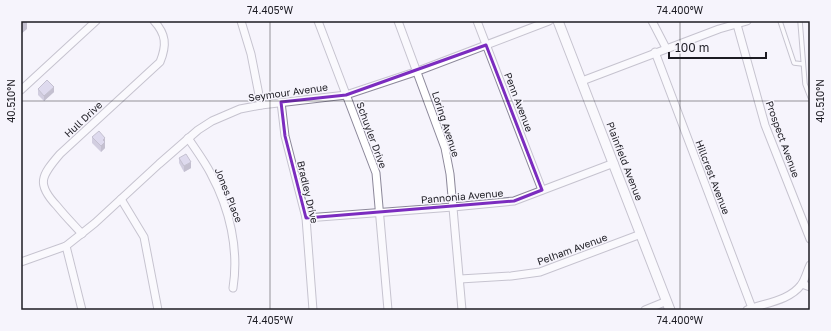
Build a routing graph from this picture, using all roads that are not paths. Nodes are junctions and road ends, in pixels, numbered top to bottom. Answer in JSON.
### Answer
{"nodes":[{"id":1,"x":96,"y":21,"type":"edge"},
{"id":2,"x":154,"y":21,"type":"edge"},
{"id":3,"x":241,"y":21,"type":"edge"},
{"id":4,"x":318,"y":21,"type":"edge"},
{"id":5,"x":398,"y":21,"type":"edge"},
{"id":6,"x":477,"y":21,"type":"edge"},
{"id":7,"x":549,"y":21,"type":"edge"},
{"id":8,"x":558,"y":21,"type":"edge"},
{"id":9,"x":652,"y":21,"type":"edge"},
{"id":10,"x":747,"y":21,"type":"edge"},
{"id":11,"x":780,"y":21,"type":"edge"},
{"id":12,"x":800,"y":21,"type":"edge"},
{"id":13,"x":736,"y":22,"type":"edge"},
{"id":14,"x":486,"y":45,"type":"junction"},
{"id":15,"x":666,"y":48,"type":"junction"},
{"id":16,"x":655,"y":52,"type":"junction"},
{"id":17,"x":804,"y":64,"type":"junction"},
{"id":18,"x":418,"y":71,"type":"junction"},
{"id":19,"x":582,"y":81,"type":"junction"},
{"id":20,"x":21,"y":90,"type":"edge"},
{"id":21,"x":346,"y":95,"type":"junction"},
{"id":22,"x":810,"y":97,"type":"edge"},
{"id":23,"x":281,"y":102,"type":"junction"},
{"id":24,"x":260,"y":104,"type":"junction"},
{"id":25,"x":188,"y":138,"type":"junction"},
{"id":26,"x":614,"y":163,"type":"junction"},
{"id":27,"x":542,"y":190,"type":"junction"},
{"id":28,"x":121,"y":199,"type":"junction"},
{"id":29,"x":453,"y":207,"type":"junction"},
{"id":30,"x":379,"y":213,"type":"junction"},
{"id":31,"x":306,"y":218,"type":"junction"},
{"id":32,"x":82,"y":234,"type":"junction"},
{"id":33,"x":641,"y":234,"type":"junction"},
{"id":34,"x":810,"y":239,"type":"edge"},
{"id":35,"x":66,"y":246,"type":"junction"},
{"id":36,"x":21,"y":262,"type":"edge"},
{"id":37,"x":810,"y":265,"type":"edge"},
{"id":38,"x":460,"y":279,"type":"junction"},
{"id":39,"x":802,"y":284,"type":"junction"},
{"id":40,"x":810,"y":287,"type":"edge"},
{"id":41,"x":233,"y":288,"type":"dead end"},
{"id":42,"x":667,"y":301,"type":"junction"},
{"id":43,"x":749,"y":309,"type":"edge"},
{"id":44,"x":82,"y":310,"type":"edge"},
{"id":45,"x":158,"y":310,"type":"edge"},
{"id":46,"x":313,"y":310,"type":"edge"},
{"id":47,"x":388,"y":310,"type":"edge"},
{"id":48,"x":462,"y":310,"type":"edge"},
{"id":49,"x":645,"y":310,"type":"edge"},
{"id":50,"x":670,"y":310,"type":"edge"}],
"edges":[{"from":1,"to":20,"type":"street"},
{"from":2,"to":32,"type":"street","name":"Hull Drive"},
{"from":3,"to":24,"type":"street"},
{"from":4,"to":21,"type":"street","name":"Schuyler Drive"},
{"from":5,"to":18,"type":"street","name":"Loring Avenue"},
{"from":6,"to":14,"type":"street","name":"Penn Avenue"},
{"from":7,"to":14,"type":"street","name":"Seymour Avenue"},
{"from":8,"to":19,"type":"street","name":"Plainfield Avenue"},
{"from":9,"to":15,"type":"street"},
{"from":10,"to":13,"type":"street"},
{"from":11,"to":17,"type":"lane"},
{"from":12,"to":17,"type":"lane"},
{"from":13,"to":15,"type":"street"},
{"from":13,"to":34,"type":"street","name":"Prospect Avenue"},
{"from":14,"to":18,"type":"street","name":"Seymour Avenue"},
{"from":14,"to":27,"type":"street","name":"Penn Avenue"},
{"from":15,"to":16,"type":"street"},
{"from":16,"to":19,"type":"street"},
{"from":16,"to":43,"type":"street","name":"Hillcrest Avenue"},
{"from":17,"to":22,"type":"lane"},
{"from":18,"to":21,"type":"street","name":"Seymour Avenue"},
{"from":18,"to":29,"type":"street","name":"Loring Avenue"},
{"from":19,"to":26,"type":"street","name":"Plainfield Avenue"},
{"from":21,"to":23,"type":"street","name":"Seymour Avenue"},
{"from":21,"to":30,"type":"street","name":"Schuyler Drive"},
{"from":23,"to":24,"type":"street","name":"Seymour Avenue"},
{"from":23,"to":31,"type":"street","name":"Bradley Drive"},
{"from":24,"to":25,"type":"street","name":"Seymour Avenue"},
{"from":25,"to":28,"type":"street","name":"Seymour Avenue"},
{"from":25,"to":41,"type":"street","name":"Jones Place"},
{"from":26,"to":27,"type":"street","name":"Pannonia Avenue"},
{"from":26,"to":33,"type":"street","name":"Plainfield Avenue"},
{"from":27,"to":29,"type":"street","name":"Pannonia Avenue"},
{"from":28,"to":32,"type":"street","name":"Seymour Avenue"},
{"from":28,"to":45,"type":"street"},
{"from":29,"to":30,"type":"street","name":"Pannonia Avenue"},
{"from":29,"to":38,"type":"street","name":"Loring Avenue"},
{"from":30,"to":31,"type":"street","name":"Pannonia Avenue"},
{"from":30,"to":47,"type":"street","name":"Schuyler Drive"},
{"from":31,"to":46,"type":"street","name":"Bradley Drive"},
{"from":32,"to":35,"type":"street","name":"Seymour Avenue"},
{"from":33,"to":38,"type":"street","name":"Pelham Avenue"},
{"from":33,"to":42,"type":"street","name":"Plainfield Avenue"},
{"from":35,"to":36,"type":"street","name":"Seymour Avenue"},
{"from":35,"to":44,"type":"street"},
{"from":37,"to":39,"type":"street"},
{"from":38,"to":48,"type":"street","name":"Loring Avenue"},
{"from":39,"to":40,"type":"street"},
{"from":39,"to":43,"type":"street"},
{"from":42,"to":49,"type":"street"},
{"from":42,"to":50,"type":"street","name":"Plainfield Avenue"}]}
